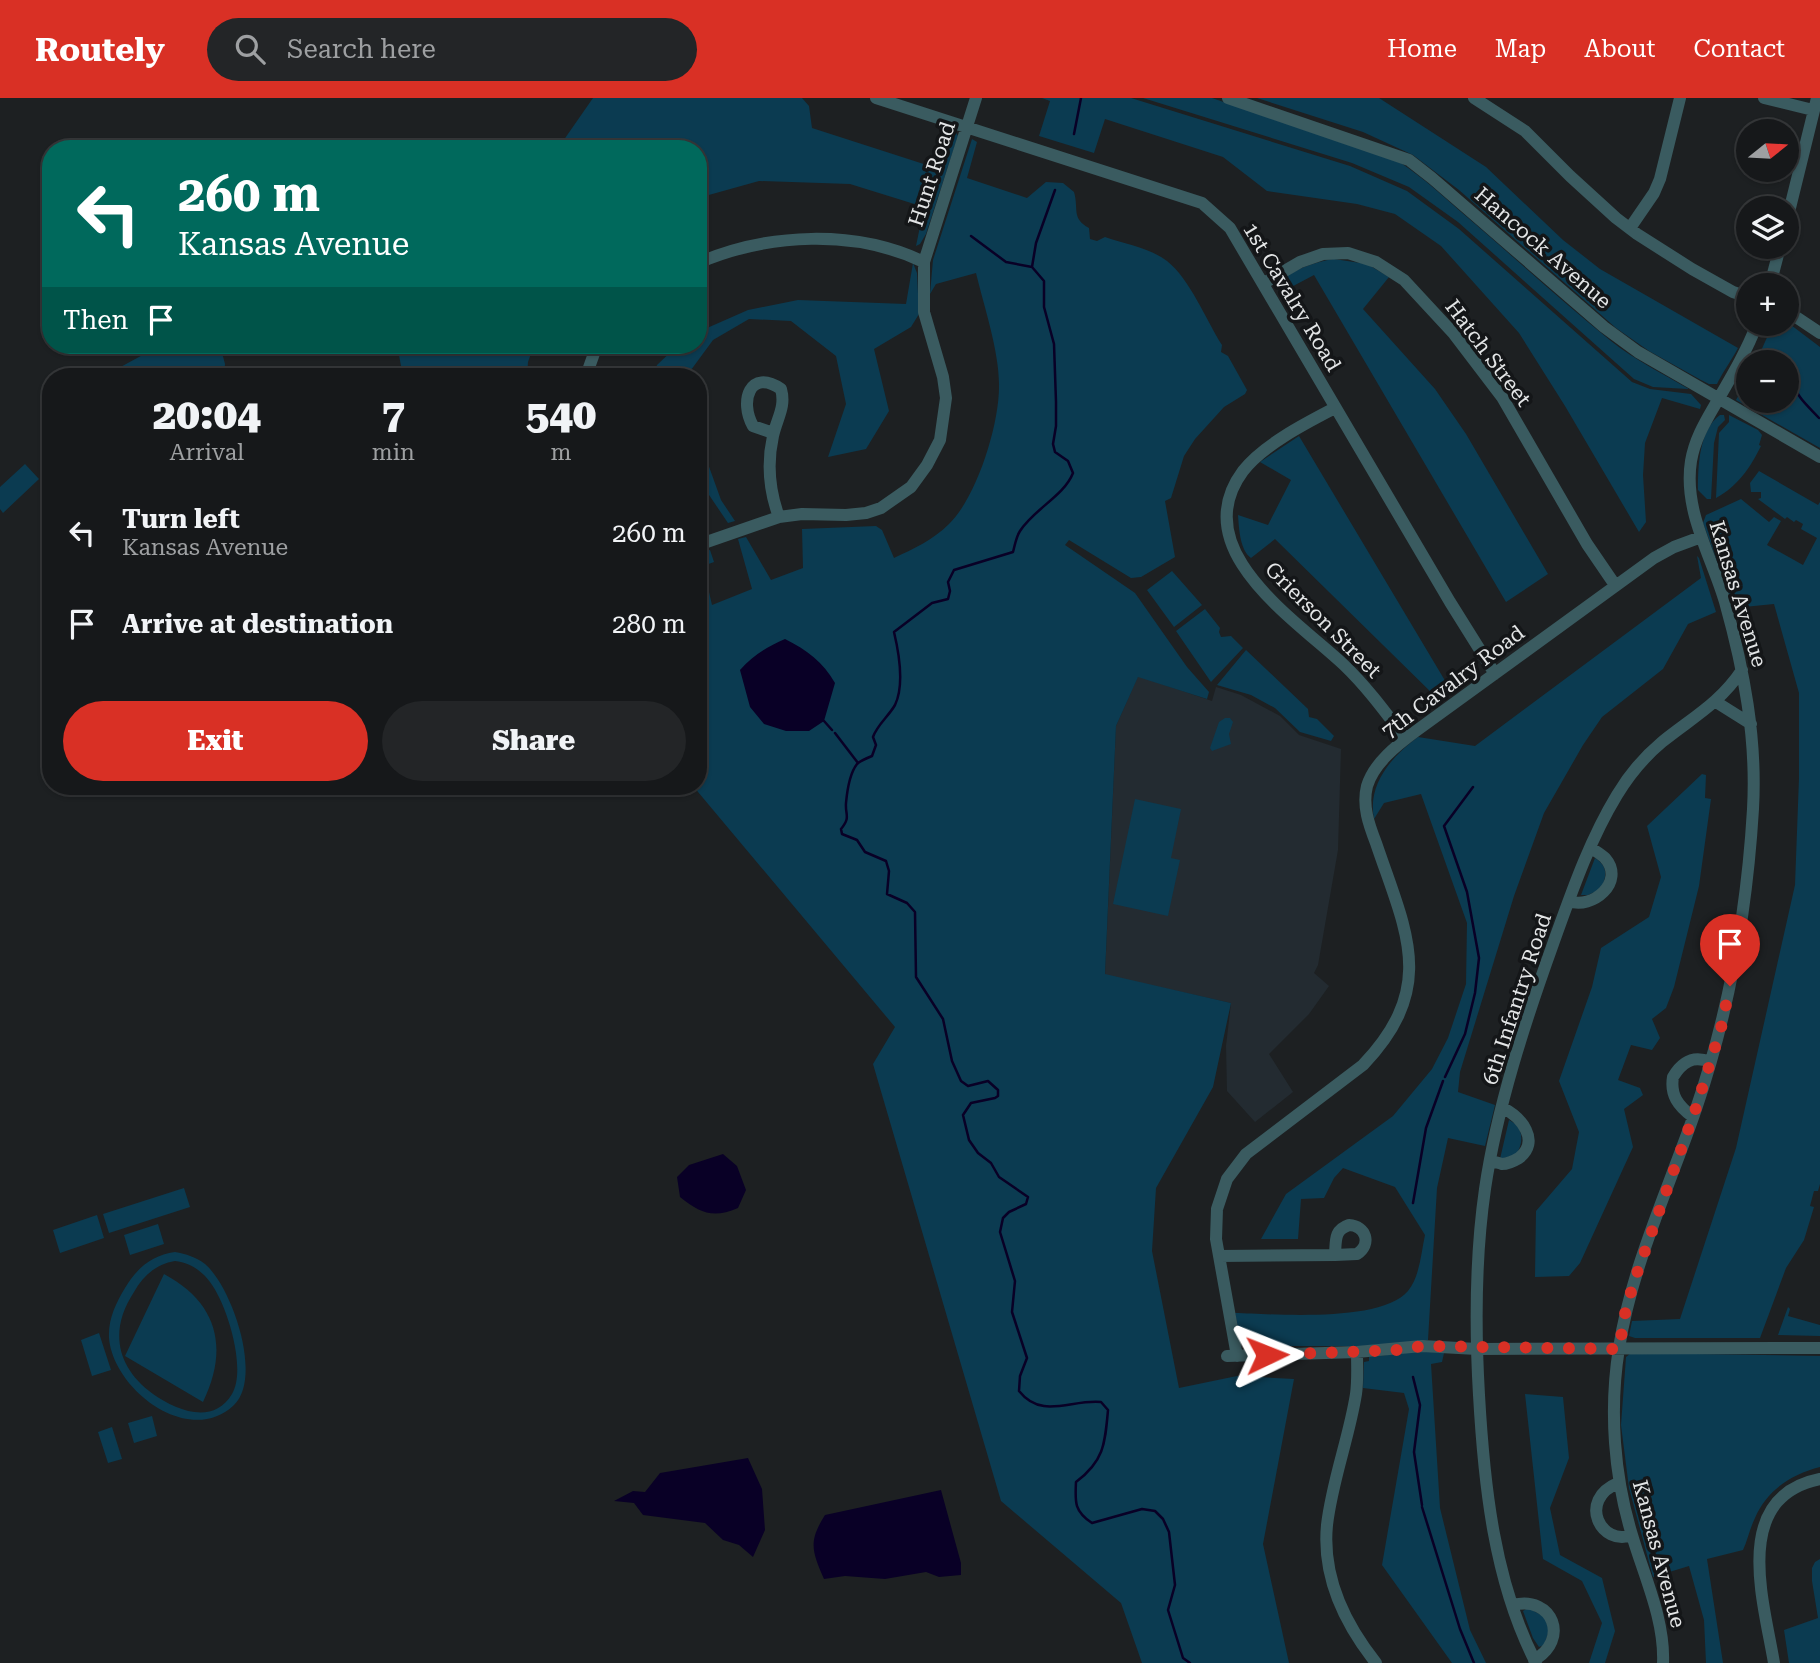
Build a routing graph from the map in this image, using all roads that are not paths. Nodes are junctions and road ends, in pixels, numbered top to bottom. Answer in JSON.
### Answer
{"nodes":[{"id":1,"x":876,"y":98,"type":"edge"},
{"id":2,"x":976,"y":98,"type":"edge"},
{"id":3,"x":1228,"y":98,"type":"edge"},
{"id":4,"x":1474,"y":98,"type":"edge"},
{"id":5,"x":1680,"y":98,"type":"edge"},
{"id":6,"x":1765,"y":98,"type":"edge"},
{"id":7,"x":1815,"y":104,"type":"edge"},
{"id":8,"x":967,"y":126,"type":"junction"},
{"id":9,"x":1793,"y":196,"type":"edge"},
{"id":10,"x":1630,"y":228,"type":"junction"},
{"id":11,"x":707,"y":260,"type":"edge"},
{"id":12,"x":925,"y":262,"type":"junction"},
{"id":13,"x":1264,"y":283,"type":"junction"},
{"id":14,"x":1736,"y":293,"type":"edge"},
{"id":15,"x":1799,"y":319,"type":"edge"},
{"id":16,"x":1820,"y":332,"type":"edge"},
{"id":17,"x":1753,"y":336,"type":"edge"},
{"id":18,"x":1718,"y":399,"type":"junction"},
{"id":19,"x":1335,"y":408,"type":"junction"},
{"id":20,"x":773,"y":433,"type":"dead end"},
{"id":21,"x":1820,"y":457,"type":"edge"},
{"id":22,"x":779,"y":517,"type":"junction"},
{"id":23,"x":1701,"y":537,"type":"junction"},
{"id":24,"x":707,"y":542,"type":"edge"},
{"id":25,"x":1615,"y":585,"type":"junction"},
{"id":26,"x":1742,"y":670,"type":"junction"},
{"id":27,"x":1495,"y":674,"type":"junction"},
{"id":28,"x":1716,"y":702,"type":"junction"},
{"id":29,"x":1751,"y":724,"type":"junction"},
{"id":30,"x":1405,"y":738,"type":"junction"},
{"id":31,"x":1591,"y":848,"type":"junction"},
{"id":32,"x":1569,"y":901,"type":"junction"},
{"id":33,"x":1710,"y":1062,"type":"junction"},
{"id":34,"x":1503,"y":1108,"type":"junction"},
{"id":35,"x":1693,"y":1117,"type":"junction"},
{"id":36,"x":1491,"y":1161,"type":"junction"},
{"id":37,"x":1335,"y":1255,"type":"dead end"},
{"id":38,"x":1219,"y":1256,"type":"junction"},
{"id":39,"x":1820,"y":1348,"type":"edge"},
{"id":40,"x":1477,"y":1349,"type":"junction"},
{"id":41,"x":1619,"y":1349,"type":"junction"},
{"id":42,"x":1357,"y":1352,"type":"junction"},
{"id":43,"x":1820,"y":1479,"type":"edge"},
{"id":44,"x":1618,"y":1483,"type":"junction"},
{"id":45,"x":1632,"y":1535,"type":"junction"},
{"id":46,"x":1513,"y":1605,"type":"junction"},
{"id":47,"x":1535,"y":1661,"type":"edge"},
{"id":48,"x":1376,"y":1663,"type":"edge"},
{"id":49,"x":1663,"y":1663,"type":"edge"},
{"id":50,"x":1774,"y":1663,"type":"edge"}],
"edges":[{"from":1,"to":8,"type":"street","name":"1st Cavalry Road"},
{"from":2,"to":8,"type":"street","name":"Hunt Road"},
{"from":3,"to":18,"type":"street","name":"Hancock Avenue"},
{"from":4,"to":10,"type":"street"},
{"from":5,"to":10,"type":"street"},
{"from":6,"to":7,"type":"street"},
{"from":7,"to":9,"type":"street"},
{"from":8,"to":12,"type":"street","name":"Hunt Road"},
{"from":8,"to":13,"type":"street","name":"1st Cavalry Road"},
{"from":10,"to":14,"type":"street"},
{"from":11,"to":12,"type":"street"},
{"from":12,"to":22,"type":"street","name":"Hunt Road"},
{"from":13,"to":19,"type":"street","name":"1st Cavalry Road"},
{"from":13,"to":25,"type":"street","name":"Hatch Street"},
{"from":15,"to":16,"type":"street"},
{"from":17,"to":18,"type":"street","name":"Kansas Avenue"},
{"from":18,"to":21,"type":"street","name":"Hancock Avenue"},
{"from":18,"to":23,"type":"street","name":"Kansas Avenue"},
{"from":19,"to":27,"type":"street","name":"1st Cavalry Road"},
{"from":19,"to":30,"type":"street","name":"Grierson Street"},
{"from":20,"to":22,"type":"street"},
{"from":22,"to":24,"type":"street","name":"Hunt Road"},
{"from":23,"to":25,"type":"street","name":"7th Cavalry Road"},
{"from":23,"to":26,"type":"street","name":"Kansas Avenue"},
{"from":25,"to":27,"type":"street","name":"7th Cavalry Road"},
{"from":26,"to":28,"type":"street","name":"6th Infantry Road"},
{"from":26,"to":29,"type":"street","name":"Kansas Avenue"},
{"from":27,"to":30,"type":"street","name":"7th Cavalry Road"},
{"from":28,"to":29,"type":"street"},
{"from":28,"to":31,"type":"street","name":"6th Infantry Road"},
{"from":29,"to":33,"type":"street","name":"Kansas Avenue"},
{"from":30,"to":38,"type":"street","name":"7th Cavalry Road"},
{"from":31,"to":32,"type":"street","name":"6th Infantry Road"},
{"from":31,"to":32,"type":"street","name":"6th Infantry Road"},
{"from":32,"to":34,"type":"street","name":"6th Infantry Road"},
{"from":33,"to":35,"type":"street","name":"Kansas Avenue"},
{"from":33,"to":35,"type":"street"},
{"from":34,"to":36,"type":"street","name":"6th Infantry Road"},
{"from":34,"to":36,"type":"street","name":"6th Infantry Road"},
{"from":35,"to":41,"type":"street","name":"Kansas Avenue"},
{"from":36,"to":40,"type":"street","name":"6th Infantry Road"},
{"from":37,"to":38,"type":"street"},
{"from":38,"to":42,"type":"street","name":"7th Cavalry Road"},
{"from":39,"to":41,"type":"street"},
{"from":40,"to":41,"type":"street"},
{"from":40,"to":42,"type":"street"},
{"from":40,"to":46,"type":"street","name":"6th Infantry Road"},
{"from":41,"to":44,"type":"street","name":"Kansas Avenue"},
{"from":42,"to":48,"type":"street"},
{"from":43,"to":50,"type":"street"},
{"from":44,"to":45,"type":"street","name":"Kansas Avenue"},
{"from":44,"to":45,"type":"street"},
{"from":45,"to":49,"type":"street","name":"Kansas Avenue"},
{"from":46,"to":47,"type":"street","name":"6th Infantry Road"},
{"from":46,"to":47,"type":"street","name":"6th Infantry Road"}]}
